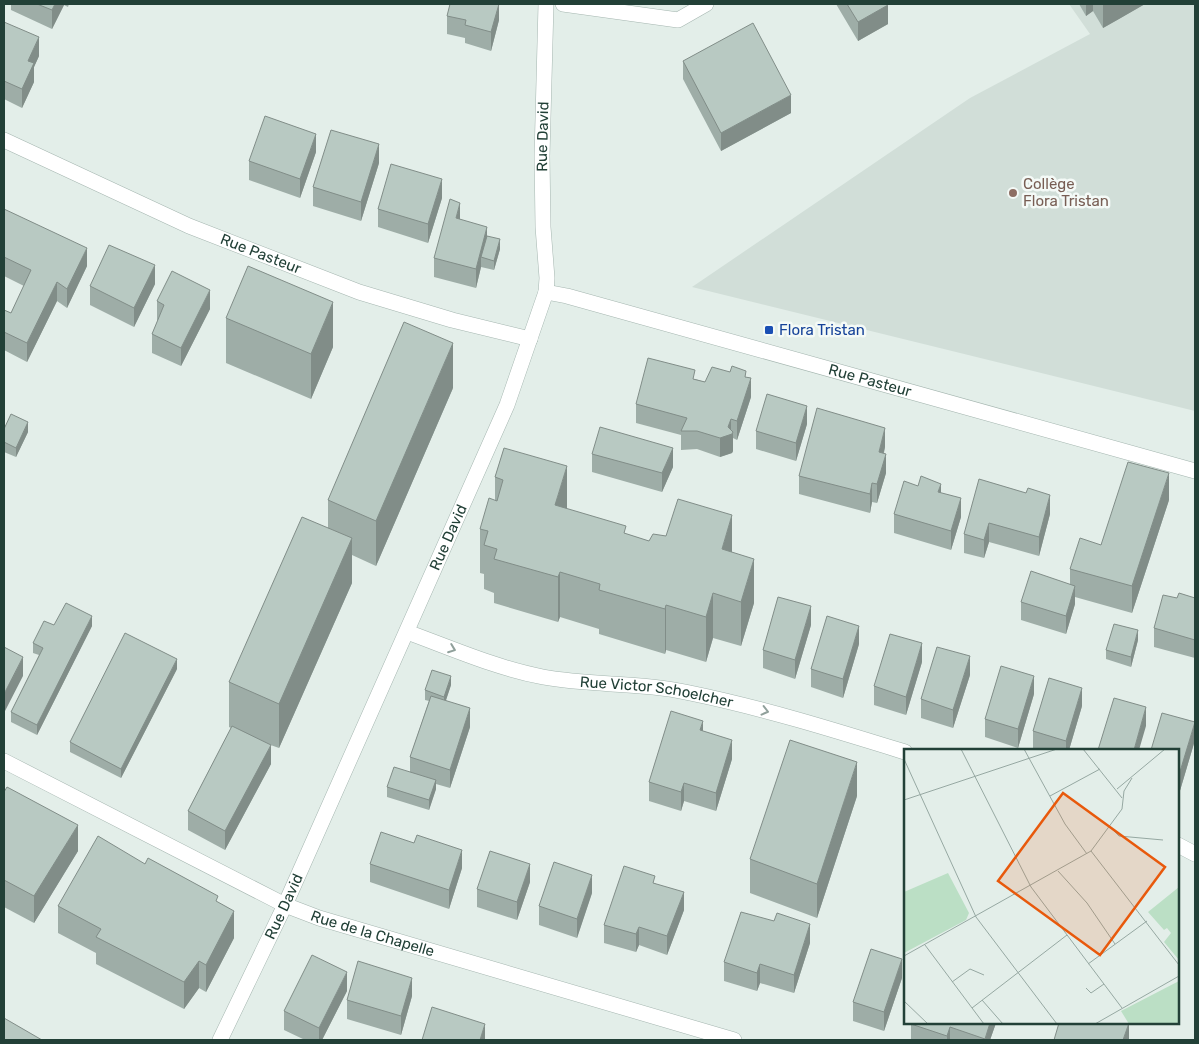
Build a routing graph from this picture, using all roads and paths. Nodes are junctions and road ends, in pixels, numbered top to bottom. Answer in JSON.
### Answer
{"nodes":[{"id":1,"x":546,"y":4,"type":"edge"},
{"id":2,"x":562,"y":4,"type":"edge"},
{"id":3,"x":706,"y":4,"type":"edge"},
{"id":4,"x":4,"y":140,"type":"edge"},
{"id":5,"x":546,"y":292,"type":"junction"},
{"id":6,"x":530,"y":340,"type":"junction"},
{"id":7,"x":1195,"y":471,"type":"edge"},
{"id":8,"x":406,"y":632,"type":"junction"},
{"id":9,"x":904,"y":752,"type":"edge"},
{"id":10,"x":4,"y":760,"type":"edge"},
{"id":11,"x":1179,"y":846,"type":"edge"},
{"id":12,"x":1195,"y":854,"type":"edge"},
{"id":13,"x":285,"y":905,"type":"junction"},
{"id":14,"x":220,"y":1040,"type":"edge"},
{"id":15,"x":734,"y":1040,"type":"edge"}],
"edges":[{"from":1,"to":5,"type":"street","name":"Rue David"},
{"from":2,"to":3,"type":"street"},
{"from":4,"to":6,"type":"street","name":"Rue Pasteur"},
{"from":5,"to":6,"type":"street","name":"Rue David"},
{"from":5,"to":7,"type":"street","name":"Rue Pasteur"},
{"from":6,"to":8,"type":"street","name":"Rue David"},
{"from":8,"to":9,"type":"street","name":"Rue Victor Schoelcher","one_way":true},
{"from":8,"to":13,"type":"street","name":"Rue David"},
{"from":10,"to":13,"type":"street","name":"Rue de la Chapelle"},
{"from":11,"to":12,"type":"street"},
{"from":13,"to":14,"type":"street","name":"Rue David"},
{"from":13,"to":15,"type":"street","name":"Rue de la Chapelle"}]}
